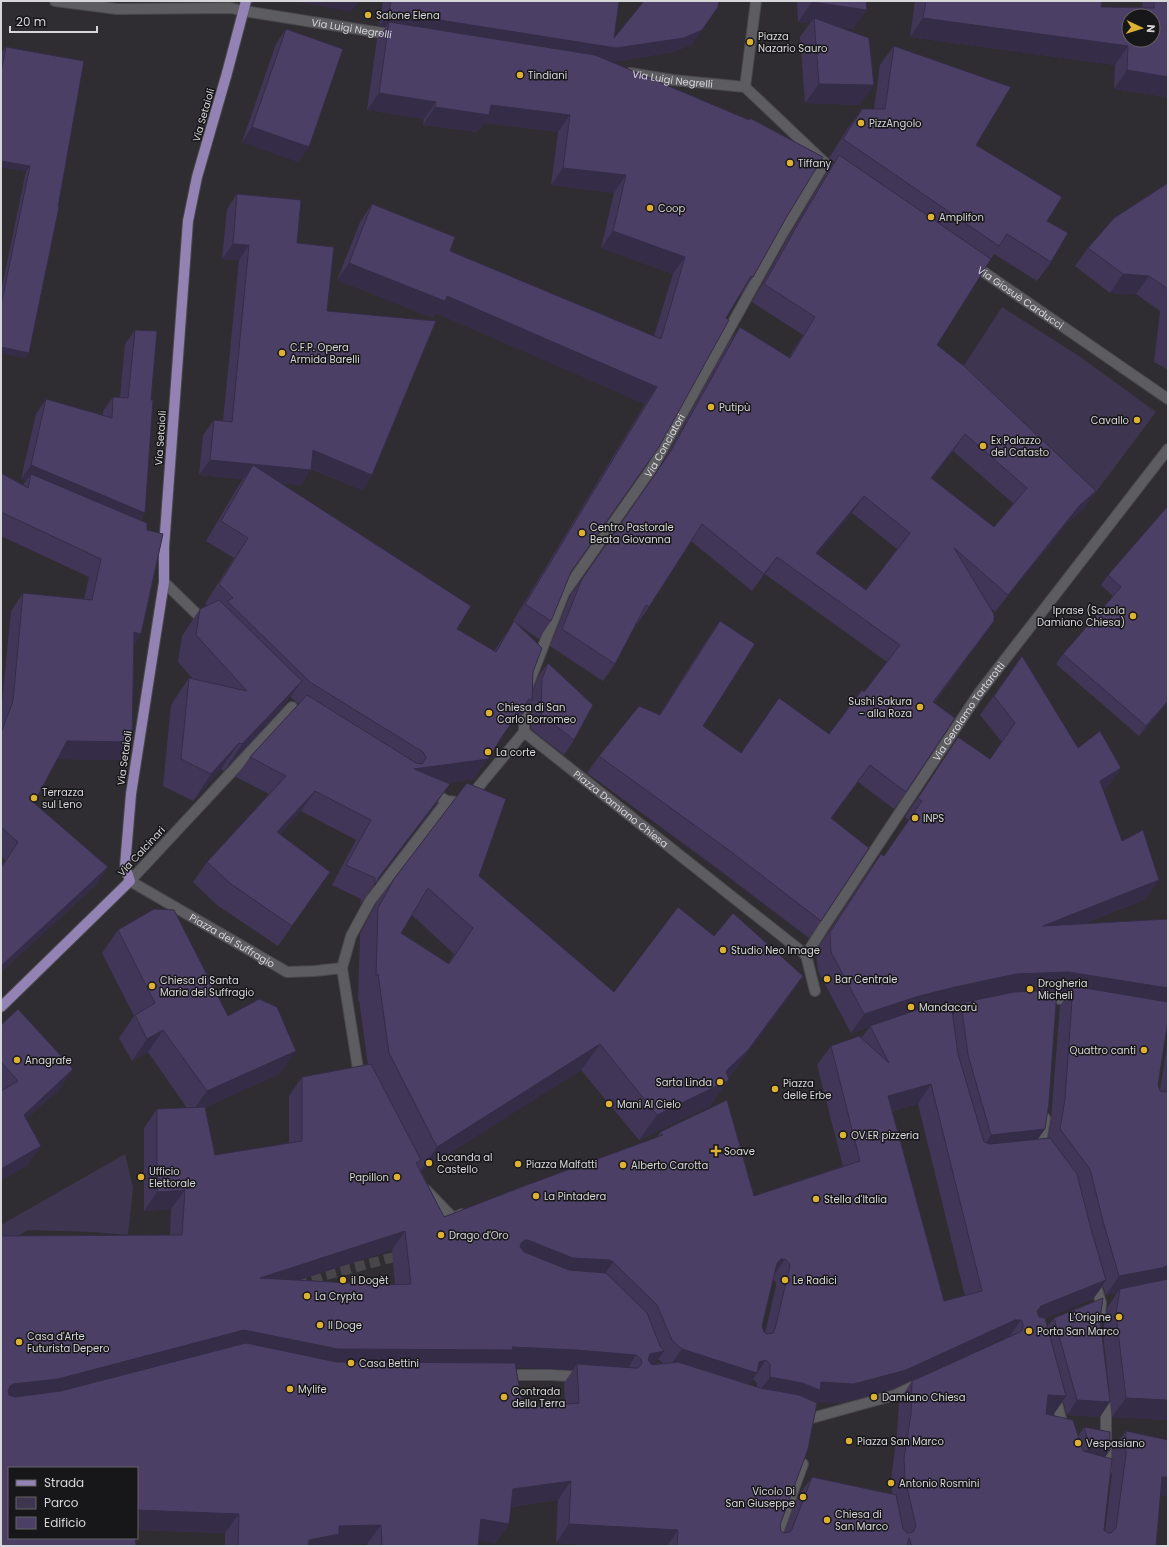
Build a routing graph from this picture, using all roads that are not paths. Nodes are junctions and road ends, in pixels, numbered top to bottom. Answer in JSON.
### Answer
{"nodes":[{"id":1,"x":55,"y":1,"type":"edge"},
{"id":2,"x":756,"y":1,"type":"edge"},
{"id":3,"x":245,"y":6,"type":"edge"},
{"id":4,"x":408,"y":37,"type":"edge"},
{"id":5,"x":619,"y":71,"type":"edge"},
{"id":6,"x":745,"y":87,"type":"junction"},
{"id":7,"x":966,"y":260,"type":"edge"},
{"id":8,"x":1168,"y":398,"type":"edge"},
{"id":9,"x":1168,"y":449,"type":"edge"},
{"id":10,"x":164,"y":582,"type":"junction"},
{"id":11,"x":214,"y":631,"type":"edge"},
{"id":12,"x":292,"y":707,"type":"edge"},
{"id":13,"x":524,"y":732,"type":"junction"},
{"id":14,"x":436,"y":794,"type":"edge"},
{"id":15,"x":447,"y":800,"type":"junction"},
{"id":16,"x":130,"y":880,"type":"junction"},
{"id":17,"x":806,"y":955,"type":"junction"},
{"id":18,"x":342,"y":968,"type":"junction"},
{"id":19,"x":815,"y":991,"type":"dead end"},
{"id":20,"x":1032,"y":998,"type":"edge"},
{"id":21,"x":1085,"y":1003,"type":"edge"},
{"id":22,"x":1,"y":1007,"type":"edge"},
{"id":23,"x":369,"y":1089,"type":"edge"},
{"id":24,"x":1045,"y":1111,"type":"edge"},
{"id":25,"x":1039,"y":1152,"type":"edge"},
{"id":26,"x":420,"y":1184,"type":"edge"},
{"id":27,"x":468,"y":1212,"type":"edge"},
{"id":28,"x":1090,"y":1267,"type":"edge"},
{"id":29,"x":1105,"y":1303,"type":"junction"},
{"id":30,"x":1087,"y":1309,"type":"edge"},
{"id":31,"x":1099,"y":1318,"type":"edge"},
{"id":32,"x":498,"y":1375,"type":"edge"},
{"id":33,"x":591,"y":1378,"type":"edge"},
{"id":34,"x":924,"y":1381,"type":"edge"},
{"id":35,"x":1103,"y":1384,"type":"edge"},
{"id":36,"x":1053,"y":1389,"type":"edge"},
{"id":37,"x":793,"y":1410,"type":"edge"},
{"id":38,"x":1067,"y":1441,"type":"edge"},
{"id":39,"x":803,"y":1464,"type":"edge"},
{"id":40,"x":1093,"y":1470,"type":"edge"},
{"id":41,"x":773,"y":1546,"type":"edge"}],
"edges":[{"from":1,"to":3,"type":"street","name":"Via Luigi Negrelli"},
{"from":2,"to":6,"type":"street"},
{"from":3,"to":4,"type":"street","name":"Via Luigi Negrelli"},
{"from":3,"to":10,"type":"main road","name":"Via Setaioli"},
{"from":5,"to":6,"type":"street","name":"Via Luigi Negrelli"},
{"from":6,"to":13,"type":"street","name":"Via Conciatori"},
{"from":7,"to":8,"type":"street","name":"Via Giosuè Carducci"},
{"from":9,"to":17,"type":"street","name":"Via Gerolamo Tartarotti"},
{"from":10,"to":11,"type":"street"},
{"from":10,"to":16,"type":"main road","name":"Via Setaioli"},
{"from":12,"to":16,"type":"street","name":"Via Calcinari"},
{"from":13,"to":15,"type":"street"},
{"from":13,"to":17,"type":"street","name":"Piazza Damiano Chiesa"},
{"from":14,"to":15,"type":"street"},
{"from":15,"to":18,"type":"street"},
{"from":16,"to":18,"type":"street","name":"Piazza del Suffragio"},
{"from":16,"to":22,"type":"main road","name":"Via Calcinari"},
{"from":17,"to":19,"type":"street"},
{"from":18,"to":23,"type":"street"},
{"from":20,"to":21,"type":"street"},
{"from":24,"to":25,"type":"street"},
{"from":26,"to":27,"type":"street"},
{"from":28,"to":29,"type":"street"},
{"from":29,"to":30,"type":"street"},
{"from":29,"to":31,"type":"street"},
{"from":32,"to":33,"type":"street"},
{"from":34,"to":37,"type":"street"},
{"from":35,"to":40,"type":"street"},
{"from":36,"to":38,"type":"street"},
{"from":39,"to":41,"type":"street"}]}
